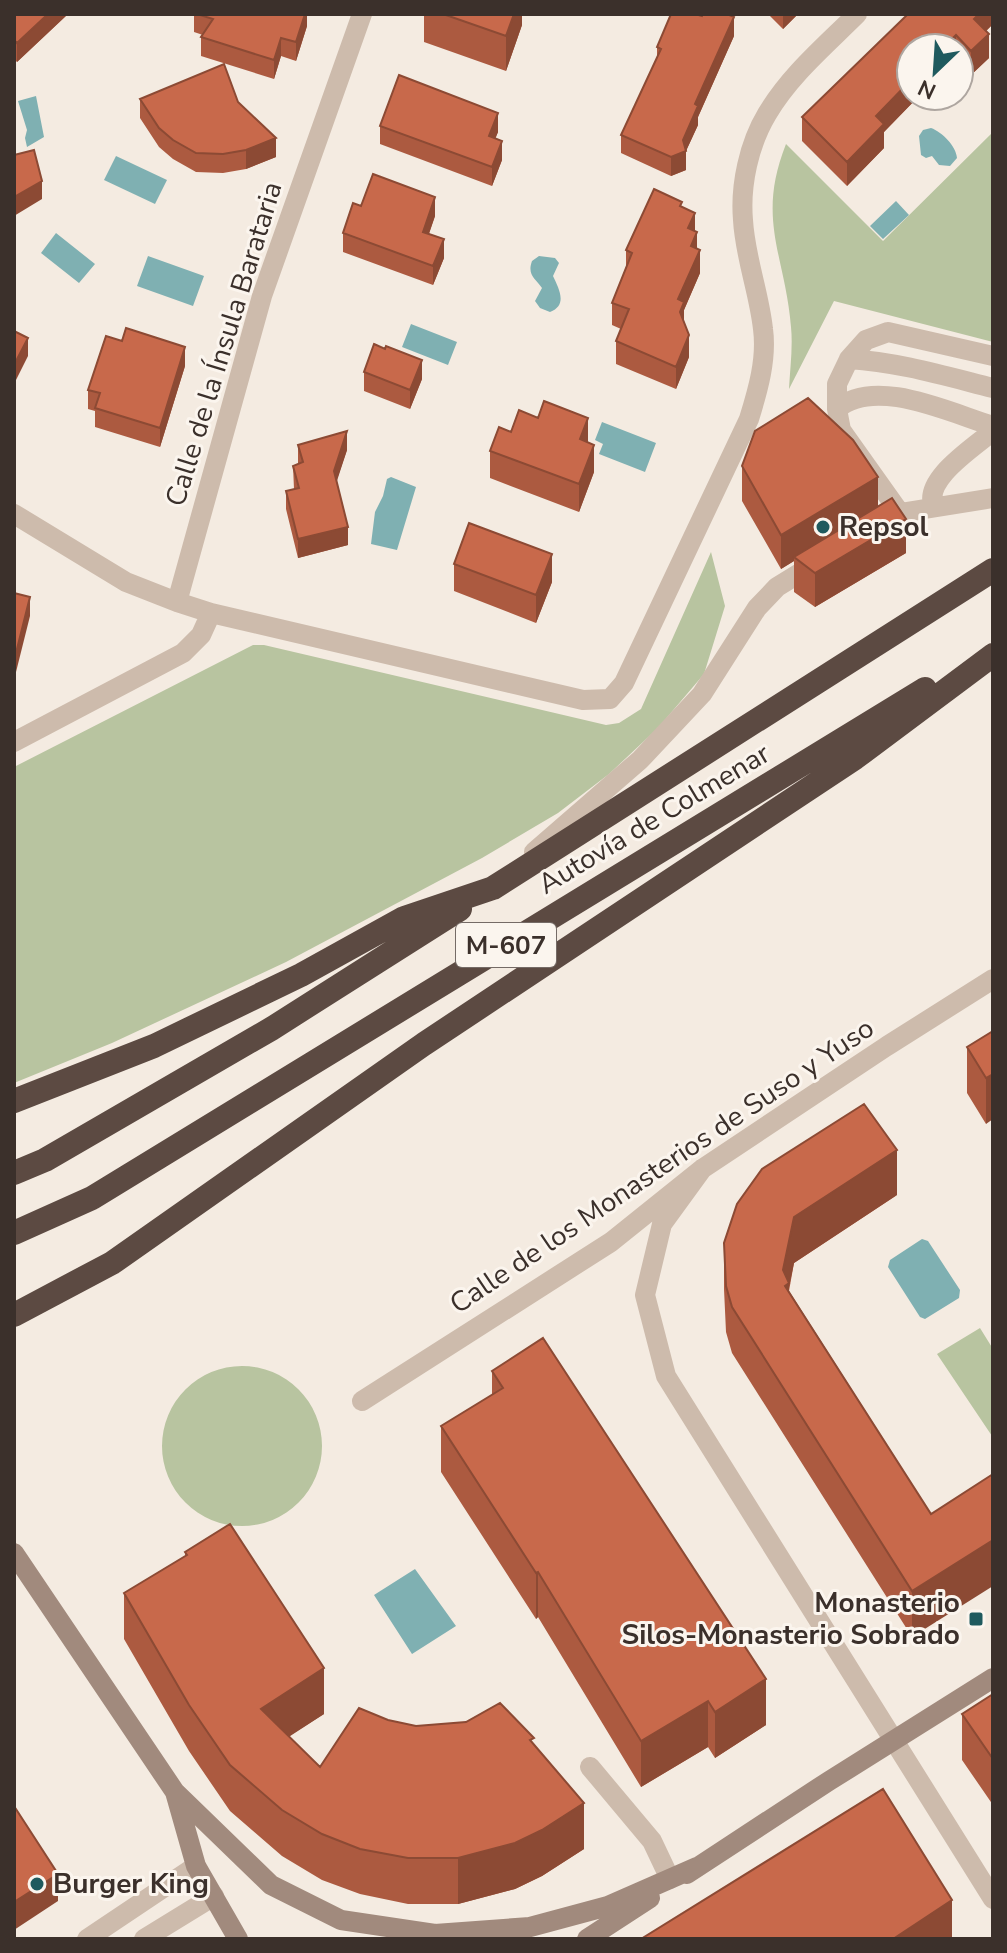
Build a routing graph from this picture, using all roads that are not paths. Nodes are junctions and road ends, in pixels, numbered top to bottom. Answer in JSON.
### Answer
{"nodes":[{"id":1,"x":362,"y":14,"type":"edge"},
{"id":2,"x":857,"y":14,"type":"edge"},
{"id":3,"x":993,"y":356,"type":"edge"},
{"id":4,"x":849,"y":359,"type":"junction"},
{"id":5,"x":993,"y":388,"type":"edge"},
{"id":6,"x":837,"y":409,"type":"junction"},
{"id":7,"x":993,"y":429,"type":"edge"},
{"id":8,"x":993,"y":498,"type":"edge"},
{"id":9,"x":934,"y":507,"type":"junction"},
{"id":10,"x":900,"y":513,"type":"junction"},
{"id":11,"x":14,"y":514,"type":"edge"},
{"id":12,"x":859,"y":538,"type":"edge"},
{"id":13,"x":832,"y":554,"type":"edge"},
{"id":14,"x":993,"y":570,"type":"edge"},
{"id":15,"x":177,"y":602,"type":"junction"},
{"id":16,"x":211,"y":613,"type":"junction"},
{"id":17,"x":993,"y":647,"type":"edge"},
{"id":18,"x":993,"y":655,"type":"edge"},
{"id":19,"x":14,"y":742,"type":"edge"},
{"id":20,"x":493,"y":888,"type":"junction"},
{"id":21,"x":993,"y":979,"type":"edge"},
{"id":22,"x":14,"y":1101,"type":"edge"},
{"id":23,"x":702,"y":1169,"type":"junction"},
{"id":24,"x":14,"y":1173,"type":"edge"},
{"id":25,"x":14,"y":1233,"type":"edge"},
{"id":26,"x":14,"y":1315,"type":"edge"},
{"id":27,"x":362,"y":1401,"type":"dead end"},
{"id":28,"x":19,"y":1562,"type":"edge"},
{"id":29,"x":993,"y":1678,"type":"edge"},
{"id":30,"x":894,"y":1739,"type":"junction"},
{"id":31,"x":590,"y":1767,"type":"dead end"},
{"id":32,"x":175,"y":1792,"type":"junction"},
{"id":33,"x":196,"y":1866,"type":"junction"},
{"id":34,"x":697,"y":1867,"type":"junction"},
{"id":35,"x":670,"y":1879,"type":"junction"},
{"id":36,"x":214,"y":1896,"type":"junction"},
{"id":37,"x":993,"y":1899,"type":"edge"},
{"id":38,"x":87,"y":1939,"type":"edge"},
{"id":39,"x":144,"y":1939,"type":"edge"},
{"id":40,"x":238,"y":1939,"type":"edge"},
{"id":41,"x":587,"y":1939,"type":"edge"}],
"edges":[{"from":1,"to":15,"type":"street","name":"Calle de la Ínsula Barataria"},
{"from":2,"to":16,"type":"street"},
{"from":3,"to":4,"type":"street"},
{"from":4,"to":5,"type":"street"},
{"from":4,"to":6,"type":"street"},
{"from":6,"to":7,"type":"street"},
{"from":6,"to":10,"type":"street"},
{"from":7,"to":9,"type":"street"},
{"from":8,"to":9,"type":"street"},
{"from":9,"to":10,"type":"street"},
{"from":10,"to":12,"type":"street"},
{"from":11,"to":15,"type":"street"},
{"from":13,"to":20,"type":"street"},
{"from":14,"to":20,"type":"highway","number":"M-607"},
{"from":15,"to":16,"type":"street"},
{"from":16,"to":19,"type":"street"},
{"from":17,"to":25,"type":"highway","name":"Autovía de Colmenar","number":"M-607"},
{"from":18,"to":26,"type":"highway"},
{"from":20,"to":22,"type":"highway"},
{"from":20,"to":24,"type":"highway","number":"M-607"},
{"from":21,"to":23,"type":"street","name":"Calle de los Monasterios de Suso y Yuso"},
{"from":23,"to":27,"type":"street","name":"Calle de los Monasterios de Suso y Yuso"},
{"from":23,"to":30,"type":"street"},
{"from":28,"to":32,"type":"street"},
{"from":29,"to":30,"type":"street"},
{"from":30,"to":34,"type":"street"},
{"from":30,"to":37,"type":"street"},
{"from":31,"to":35,"type":"street"},
{"from":32,"to":33,"type":"street"},
{"from":32,"to":35,"type":"street"},
{"from":33,"to":36,"type":"street"},
{"from":33,"to":38,"type":"street"},
{"from":34,"to":35,"type":"street"},
{"from":34,"to":41,"type":"street"},
{"from":36,"to":39,"type":"street"},
{"from":36,"to":40,"type":"street"}]}
